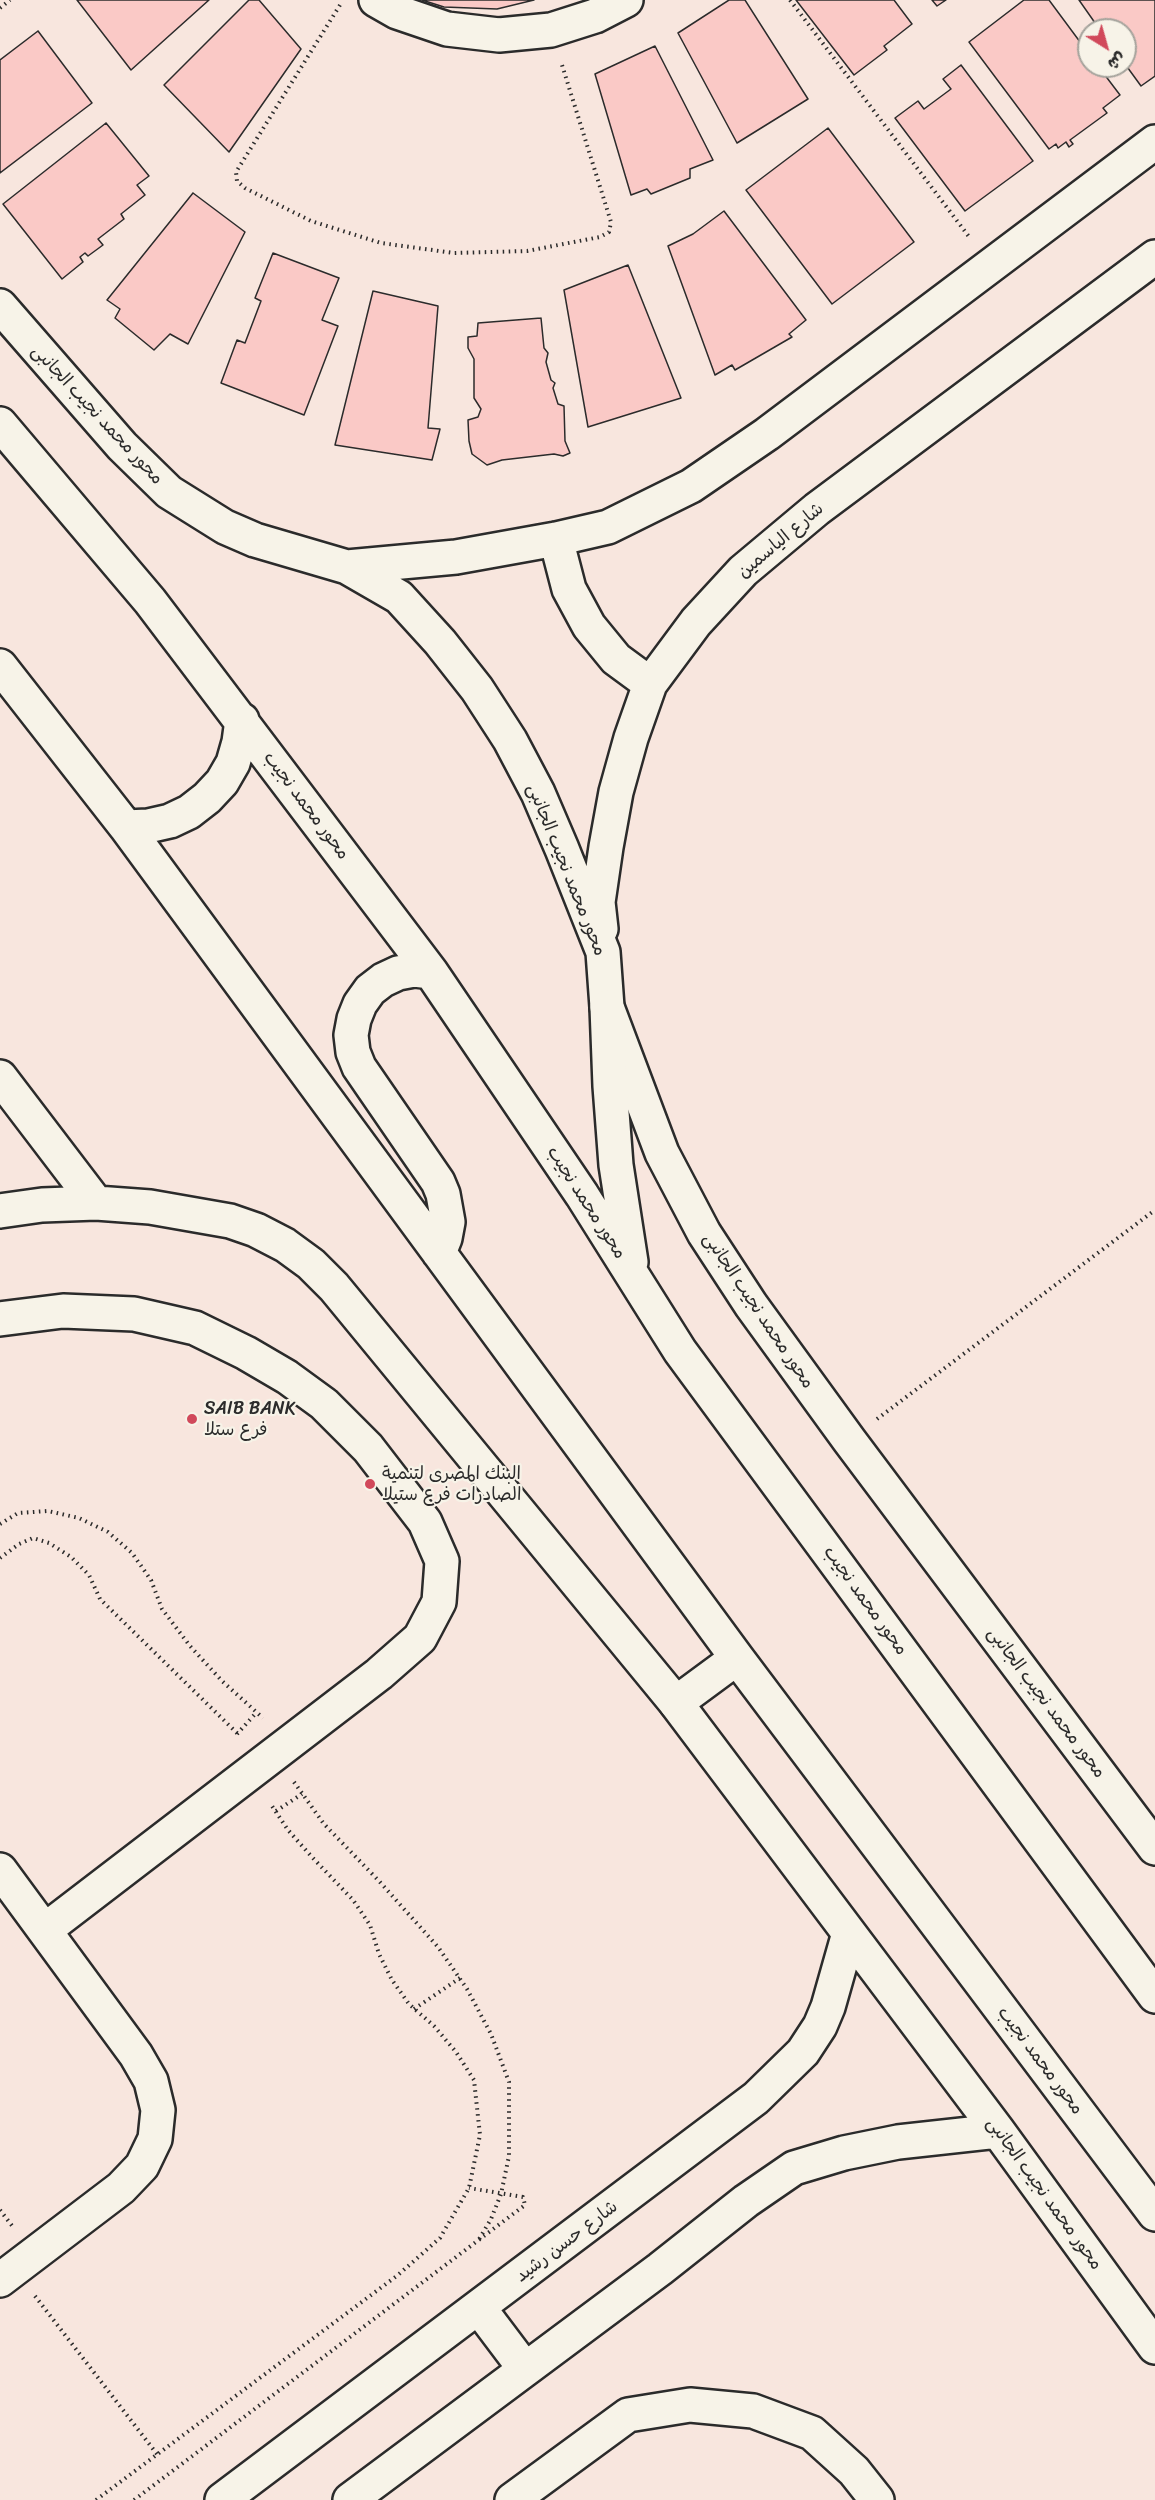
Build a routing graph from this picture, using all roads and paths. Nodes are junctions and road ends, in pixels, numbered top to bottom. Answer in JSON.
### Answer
{"nodes":[{"id":1,"x":10,"y":0,"type":"edge"},
{"id":2,"x":343,"y":0,"type":"edge"},
{"id":3,"x":376,"y":0,"type":"edge"},
{"id":4,"x":626,"y":0,"type":"edge"},
{"id":5,"x":790,"y":0,"type":"edge"},
{"id":6,"x":0,"y":8,"type":"edge"},
{"id":7,"x":551,"y":30,"type":"junction"},
{"id":8,"x":1155,"y":142,"type":"edge"},
{"id":9,"x":1155,"y":257,"type":"edge"},
{"id":10,"x":991,"y":265,"type":"junction"},
{"id":11,"x":0,"y":306,"type":"edge"},
{"id":12,"x":0,"y":424,"type":"edge"},
{"id":13,"x":556,"y":539,"type":"junction"},
{"id":14,"x":347,"y":567,"type":"junction"},
{"id":15,"x":0,"y":666,"type":"edge"},
{"id":16,"x":650,"y":684,"type":"junction"},
{"id":17,"x":242,"y":720,"type":"junction"},
{"id":18,"x":126,"y":827,"type":"junction"},
{"id":19,"x":603,"y":952,"type":"junction"},
{"id":20,"x":431,"y":972,"type":"junction"},
{"id":21,"x":608,"y":1007,"type":"junction"},
{"id":22,"x":0,"y":1077,"type":"edge"},
{"id":23,"x":96,"y":1203,"type":"junction"},
{"id":24,"x":1155,"y":1210,"type":"edge"},
{"id":25,"x":0,"y":1211,"type":"edge"},
{"id":26,"x":439,"y":1253,"type":"junction"},
{"id":27,"x":634,"y":1278,"type":"junction"},
{"id":28,"x":0,"y":1319,"type":"edge"},
{"id":29,"x":849,"y":1440,"type":"junction"},
{"id":30,"x":0,"y":1524,"type":"edge"},
{"id":31,"x":0,"y":1558,"type":"edge"},
{"id":32,"x":737,"y":1658,"type":"junction"},
{"id":33,"x":676,"y":1703,"type":"junction"},
{"id":34,"x":256,"y":1713,"type":"junction"},
{"id":35,"x":237,"y":1734,"type":"junction"},
{"id":36,"x":272,"y":1756,"type":"junction"},
{"id":37,"x":302,"y":1794,"type":"junction"},
{"id":38,"x":276,"y":1811,"type":"junction"},
{"id":39,"x":1155,"y":1848,"type":"edge"},
{"id":40,"x":0,"y":1870,"type":"edge"},
{"id":41,"x":45,"y":1930,"type":"junction"},
{"id":42,"x":849,"y":1933,"type":"junction"},
{"id":43,"x":460,"y":1978,"type":"junction"},
{"id":44,"x":1155,"y":1996,"type":"edge"},
{"id":45,"x":414,"y":2009,"type":"junction"},
{"id":46,"x":998,"y":2131,"type":"junction"},
{"id":47,"x":469,"y":2188,"type":"junction"},
{"id":48,"x":501,"y":2194,"type":"junction"},
{"id":49,"x":1155,"y":2214,"type":"edge"},
{"id":50,"x":478,"y":2241,"type":"junction"},
{"id":51,"x":7,"y":2275,"type":"edge"},
{"id":52,"x":479,"y":2308,"type":"junction"},
{"id":53,"x":1155,"y":2347,"type":"edge"},
{"id":54,"x":525,"y":2369,"type":"junction"},
{"id":55,"x":158,"y":2454,"type":"junction"},
{"id":56,"x":96,"y":2500,"type":"edge"},
{"id":57,"x":134,"y":2500,"type":"edge"},
{"id":58,"x":222,"y":2500,"type":"edge"},
{"id":59,"x":350,"y":2500,"type":"edge"},
{"id":60,"x":512,"y":2500,"type":"edge"},
{"id":61,"x":877,"y":2500,"type":"edge"}],
"edges":[{"from":1,"to":6,"type":"path"},
{"from":2,"to":7,"type":"path"},
{"from":3,"to":7,"type":"street"},
{"from":4,"to":7,"type":"street"},
{"from":5,"to":10,"type":"path"},
{"from":8,"to":10,"type":"street"},
{"from":9,"to":16,"type":"street","name":"شارع الياسمين"},
{"from":10,"to":13,"type":"street"},
{"from":11,"to":14,"type":"street","name":"محور محمد نجيب الجانبى"},
{"from":12,"to":17,"type":"street","name":"محور محمد نجيب"},
{"from":13,"to":14,"type":"street"},
{"from":13,"to":16,"type":"street"},
{"from":14,"to":19,"type":"street","name":"محور محمد نجيب الجانبى"},
{"from":15,"to":18,"type":"street","name":"محور محمد نجيب"},
{"from":16,"to":19,"type":"street","name":"شارع الياسمين"},
{"from":17,"to":18,"type":"street"},
{"from":17,"to":20,"type":"street","name":"محور محمد نجيب"},
{"from":18,"to":26,"type":"street","name":"محور محمد نجيب"},
{"from":19,"to":21,"type":"street","name":"محور محمد نجيب الجانبى"},
{"from":20,"to":26,"type":"street"},
{"from":20,"to":27,"type":"street","name":"محور محمد نجيب"},
{"from":21,"to":27,"type":"street"},
{"from":21,"to":29,"type":"street","name":"محور محمد نجيب الجانبى"},
{"from":22,"to":23,"type":"street"},
{"from":23,"to":25,"type":"street","name":"محور محمد نجيب الجانبى"},
{"from":23,"to":33,"type":"street","name":"محور محمد نجيب الجانبى"},
{"from":24,"to":29,"type":"path"},
{"from":26,"to":32,"type":"street","name":"محور محمد نجيب"},
{"from":27,"to":44,"type":"street","name":"محور محمد نجيب"},
{"from":28,"to":36,"type":"street"},
{"from":29,"to":39,"type":"street","name":"محور محمد نجيب الجانبى"},
{"from":30,"to":34,"type":"path"},
{"from":31,"to":35,"type":"path"},
{"from":32,"to":33,"type":"street"},
{"from":32,"to":49,"type":"street","name":"محور محمد نجيب"},
{"from":33,"to":42,"type":"street","name":"محور محمد نجيب الجانبى"},
{"from":34,"to":35,"type":"path"},
{"from":34,"to":36,"type":"path"},
{"from":35,"to":36,"type":"path"},
{"from":36,"to":37,"type":"path"},
{"from":36,"to":38,"type":"path"},
{"from":36,"to":41,"type":"street"},
{"from":37,"to":38,"type":"path"},
{"from":37,"to":43,"type":"path"},
{"from":38,"to":45,"type":"path"},
{"from":40,"to":41,"type":"street"},
{"from":41,"to":51,"type":"street"},
{"from":42,"to":46,"type":"street","name":"محور محمد نجيب الجانبى"},
{"from":42,"to":52,"type":"street","name":"شارع حسن رشيد"},
{"from":43,"to":45,"type":"path"},
{"from":43,"to":48,"type":"path"},
{"from":45,"to":47,"type":"path"},
{"from":46,"to":53,"type":"street","name":"محور محمد نجيب الجانبى"},
{"from":46,"to":54,"type":"street"},
{"from":47,"to":48,"type":"path"},
{"from":47,"to":55,"type":"path"},
{"from":48,"to":50,"type":"path"},
{"from":48,"to":50,"type":"path"},
{"from":50,"to":57,"type":"path"},
{"from":51,"to":55,"type":"path"},
{"from":52,"to":54,"type":"street"},
{"from":52,"to":58,"type":"street","name":"شارع حسن رشيد"},
{"from":54,"to":59,"type":"street"},
{"from":55,"to":56,"type":"path"},
{"from":60,"to":61,"type":"street"}]}
